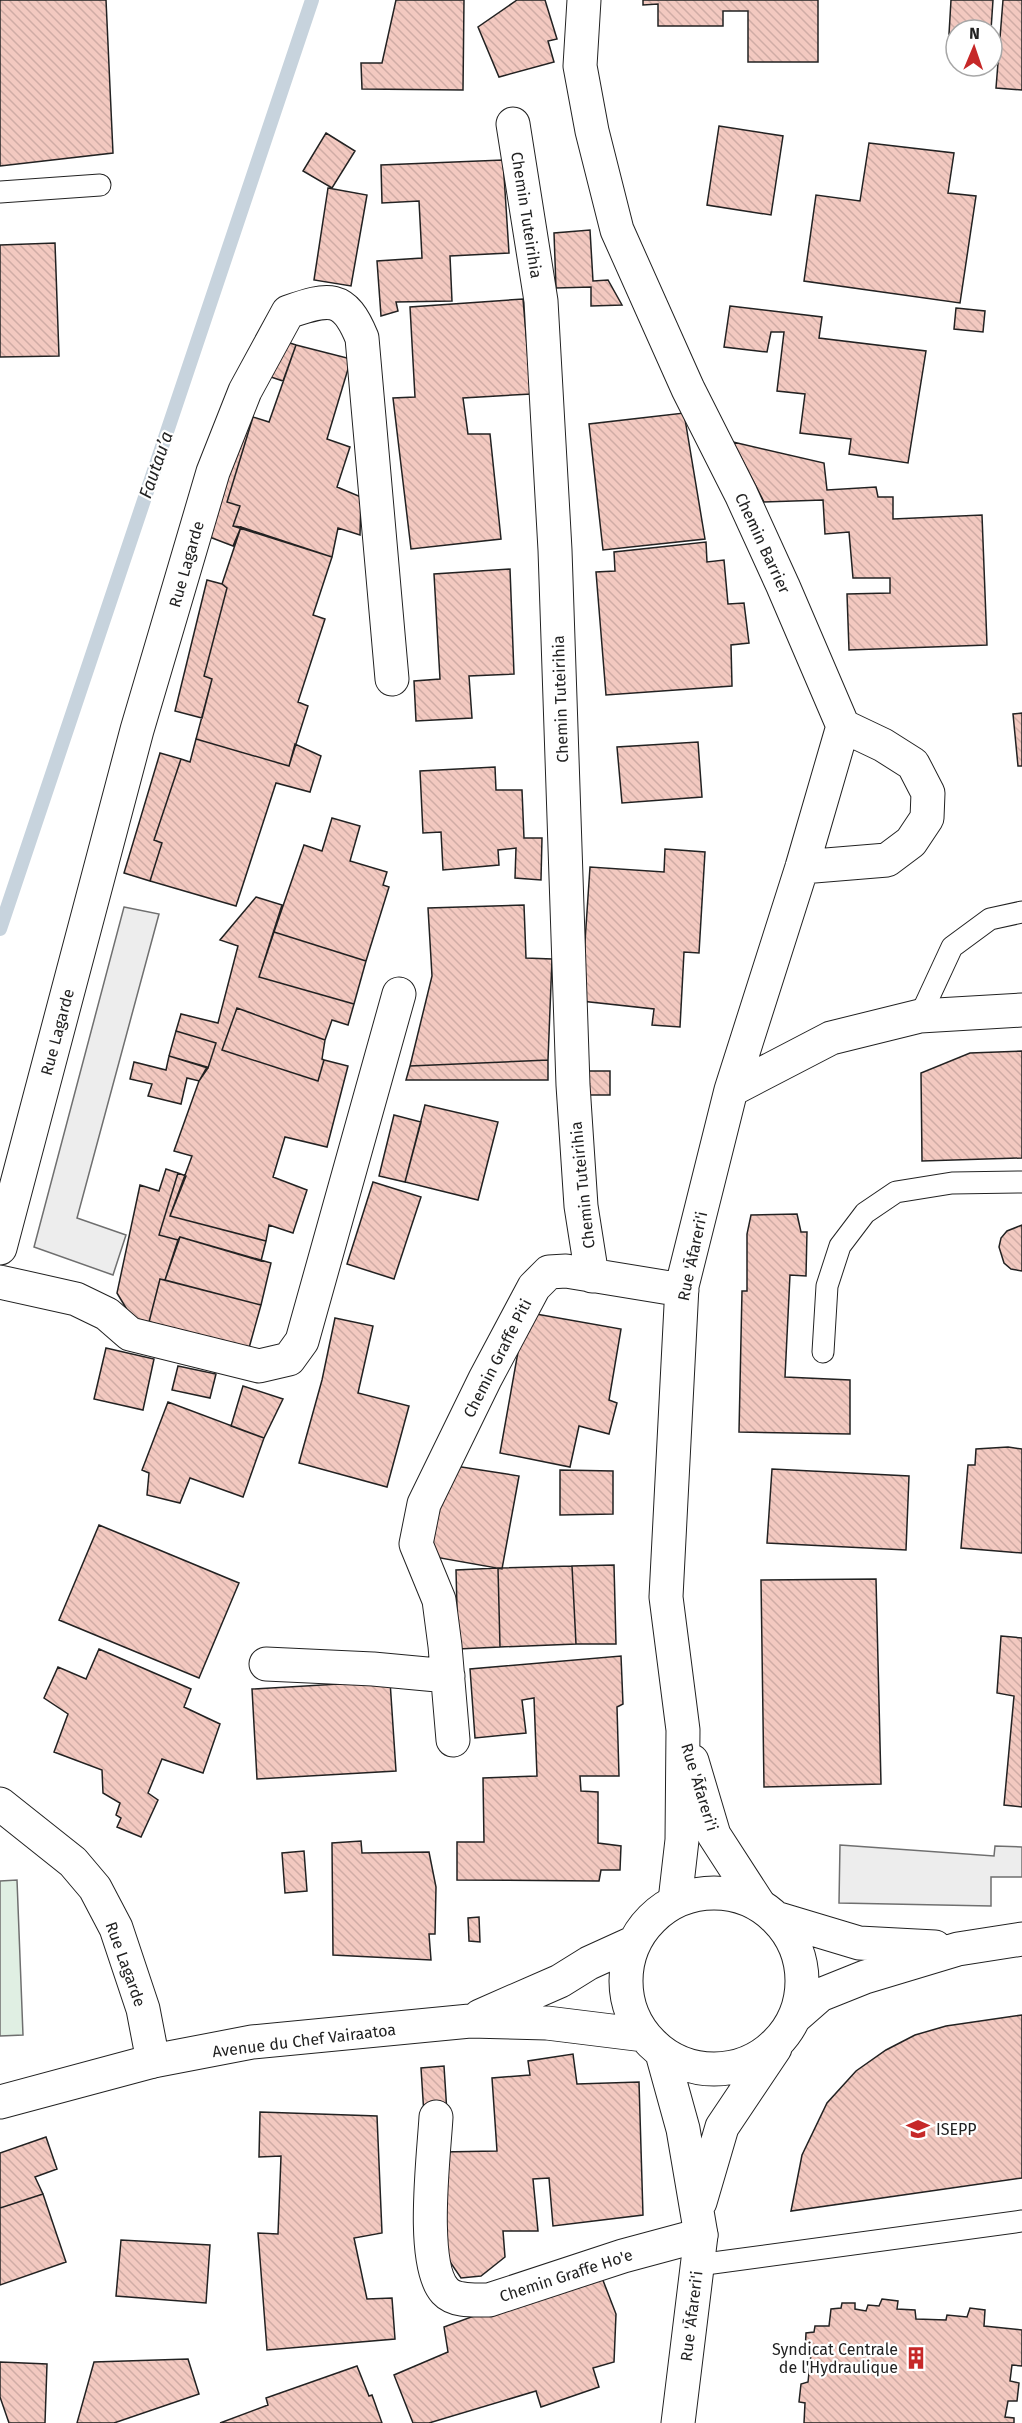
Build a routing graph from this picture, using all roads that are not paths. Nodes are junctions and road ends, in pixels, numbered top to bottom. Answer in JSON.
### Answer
{"nodes":[{"id":1,"x":584,"y":0,"type":"edge"},
{"id":2,"x":513,"y":124,"type":"dead end"},
{"id":3,"x":100,"y":185,"type":"dead end"},
{"id":4,"x":0,"y":192,"type":"edge"},
{"id":5,"x":392,"y":679,"type":"dead end"},
{"id":6,"x":843,"y":726,"type":"junction"},
{"id":7,"x":802,"y":867,"type":"junction"},
{"id":8,"x":1022,"y":912,"type":"edge"},
{"id":9,"x":399,"y":994,"type":"dead end"},
{"id":10,"x":1022,"y":1010,"type":"edge"},
{"id":11,"x":920,"y":1016,"type":"junction"},
{"id":12,"x":731,"y":1090,"type":"junction"},
{"id":13,"x":1022,"y":1182,"type":"edge"},
{"id":14,"x":0,"y":1248,"type":"edge"},
{"id":15,"x":592,"y":1276,"type":"junction"},
{"id":16,"x":0,"y":1282,"type":"edge"},
{"id":17,"x":682,"y":1290,"type":"junction"},
{"id":18,"x":823,"y":1352,"type":"dead end"},
{"id":19,"x":266,"y":1664,"type":"dead end"},
{"id":20,"x":448,"y":1676,"type":"junction"},
{"id":21,"x":683,"y":1730,"type":"junction"},
{"id":22,"x":453,"y":1740,"type":"dead end"},
{"id":23,"x":0,"y":1804,"type":"edge"},
{"id":24,"x":675,"y":1901,"type":"junction"},
{"id":25,"x":768,"y":1911,"type":"junction"},
{"id":26,"x":1022,"y":1939,"type":"edge"},
{"id":27,"x":633,"y":1943,"type":"junction"},
{"id":28,"x":958,"y":1949,"type":"junction"},
{"id":29,"x":470,"y":2021,"type":"junction"},
{"id":30,"x":788,"y":2028,"type":"junction"},
{"id":31,"x":653,"y":2044,"type":"junction"},
{"id":32,"x":153,"y":2061,"type":"junction"},
{"id":33,"x":0,"y":2102,"type":"edge"},
{"id":34,"x":436,"y":2117,"type":"dead end"},
{"id":35,"x":1022,"y":2221,"type":"edge"},
{"id":36,"x":699,"y":2237,"type":"junction"},
{"id":37,"x":678,"y":2423,"type":"edge"}],
"edges":[{"from":1,"to":6,"type":"street","name":"Chemin Barrier"},
{"from":2,"to":15,"type":"street","name":"Chemin Tuteirihia"},
{"from":3,"to":4,"type":"lane"},
{"from":5,"to":14,"type":"street","name":"Rue Lagarde"},
{"from":6,"to":7,"type":"street"},
{"from":6,"to":7,"type":"street"},
{"from":7,"to":12,"type":"street"},
{"from":8,"to":11,"type":"lane"},
{"from":9,"to":16,"type":"street"},
{"from":10,"to":11,"type":"street"},
{"from":11,"to":12,"type":"street"},
{"from":12,"to":17,"type":"street","name":"Rue 'Āfareri'i"},
{"from":13,"to":18,"type":"lane"},
{"from":15,"to":17,"type":"street","name":"Chemin Graffe Piti"},
{"from":15,"to":20,"type":"street","name":"Chemin Graffe Piti"},
{"from":17,"to":21,"type":"street","name":"Rue 'Āfareri'i"},
{"from":19,"to":20,"type":"street"},
{"from":20,"to":22,"type":"street"},
{"from":21,"to":24,"type":"street","name":"Rue 'Āfareri'i"},
{"from":21,"to":25,"type":"street","name":"Rue 'Āfareri'i"},
{"from":23,"to":32,"type":"street","name":"Rue Lagarde"},
{"from":24,"to":25,"type":"street"},
{"from":24,"to":27,"type":"street"},
{"from":25,"to":28,"type":"street"},
{"from":25,"to":30,"type":"street"},
{"from":26,"to":28,"type":"street"},
{"from":27,"to":29,"type":"street"},
{"from":27,"to":31,"type":"street"},
{"from":28,"to":30,"type":"street"},
{"from":29,"to":31,"type":"street"},
{"from":29,"to":32,"type":"street","name":"Avenue du Chef Vairaatoa"},
{"from":30,"to":31,"type":"street"},
{"from":30,"to":36,"type":"street","name":"Rue 'Āfareri'i"},
{"from":31,"to":36,"type":"street","name":"Rue 'Āfareri'i"},
{"from":32,"to":33,"type":"street","name":"Avenue du Chef Vairaatoa"},
{"from":34,"to":36,"type":"street","name":"Chemin Graffe Ho'e"},
{"from":35,"to":36,"type":"lane"},
{"from":36,"to":37,"type":"street","name":"Rue 'Āfareri'i"}]}
